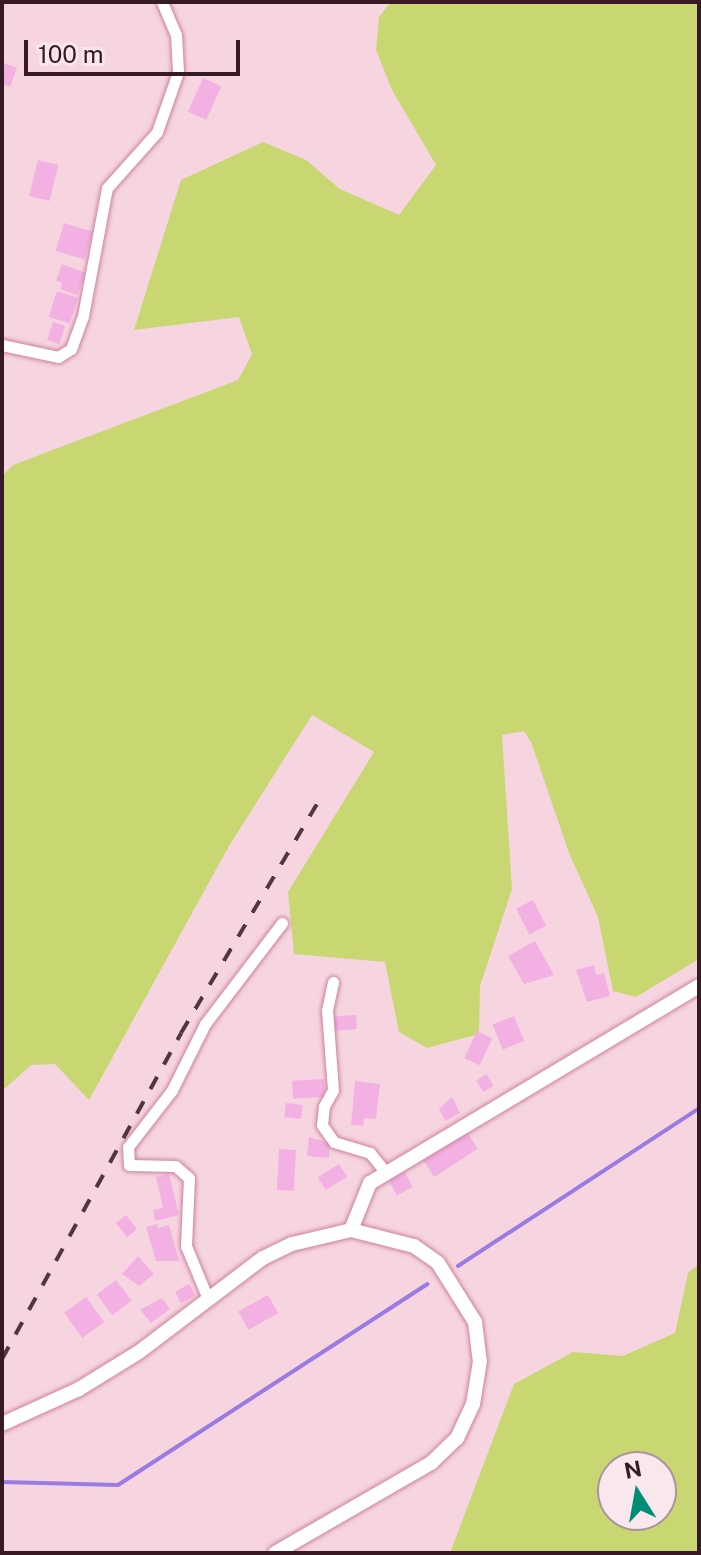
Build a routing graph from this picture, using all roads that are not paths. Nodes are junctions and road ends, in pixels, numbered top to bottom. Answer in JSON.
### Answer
{"nodes":[{"id":1,"x":162,"y":2,"type":"edge"},
{"id":2,"x":2,"y":345,"type":"edge"},
{"id":3,"x":282,"y":923,"type":"dead end"},
{"id":4,"x":333,"y":982,"type":"dead end"},
{"id":5,"x":699,"y":986,"type":"edge"},
{"id":6,"x":386,"y":1173,"type":"junction"},
{"id":7,"x":351,"y":1230,"type":"junction"},
{"id":8,"x":208,"y":1299,"type":"junction"},
{"id":9,"x":2,"y":1424,"type":"edge"},
{"id":10,"x":275,"y":1553,"type":"edge"}],
"edges":[{"from":1,"to":2,"type":"street"},
{"from":3,"to":8,"type":"street"},
{"from":4,"to":6,"type":"street"},
{"from":5,"to":6,"type":"street"},
{"from":6,"to":7,"type":"street"},
{"from":7,"to":8,"type":"street"},
{"from":7,"to":10,"type":"street"},
{"from":8,"to":9,"type":"street"}]}
